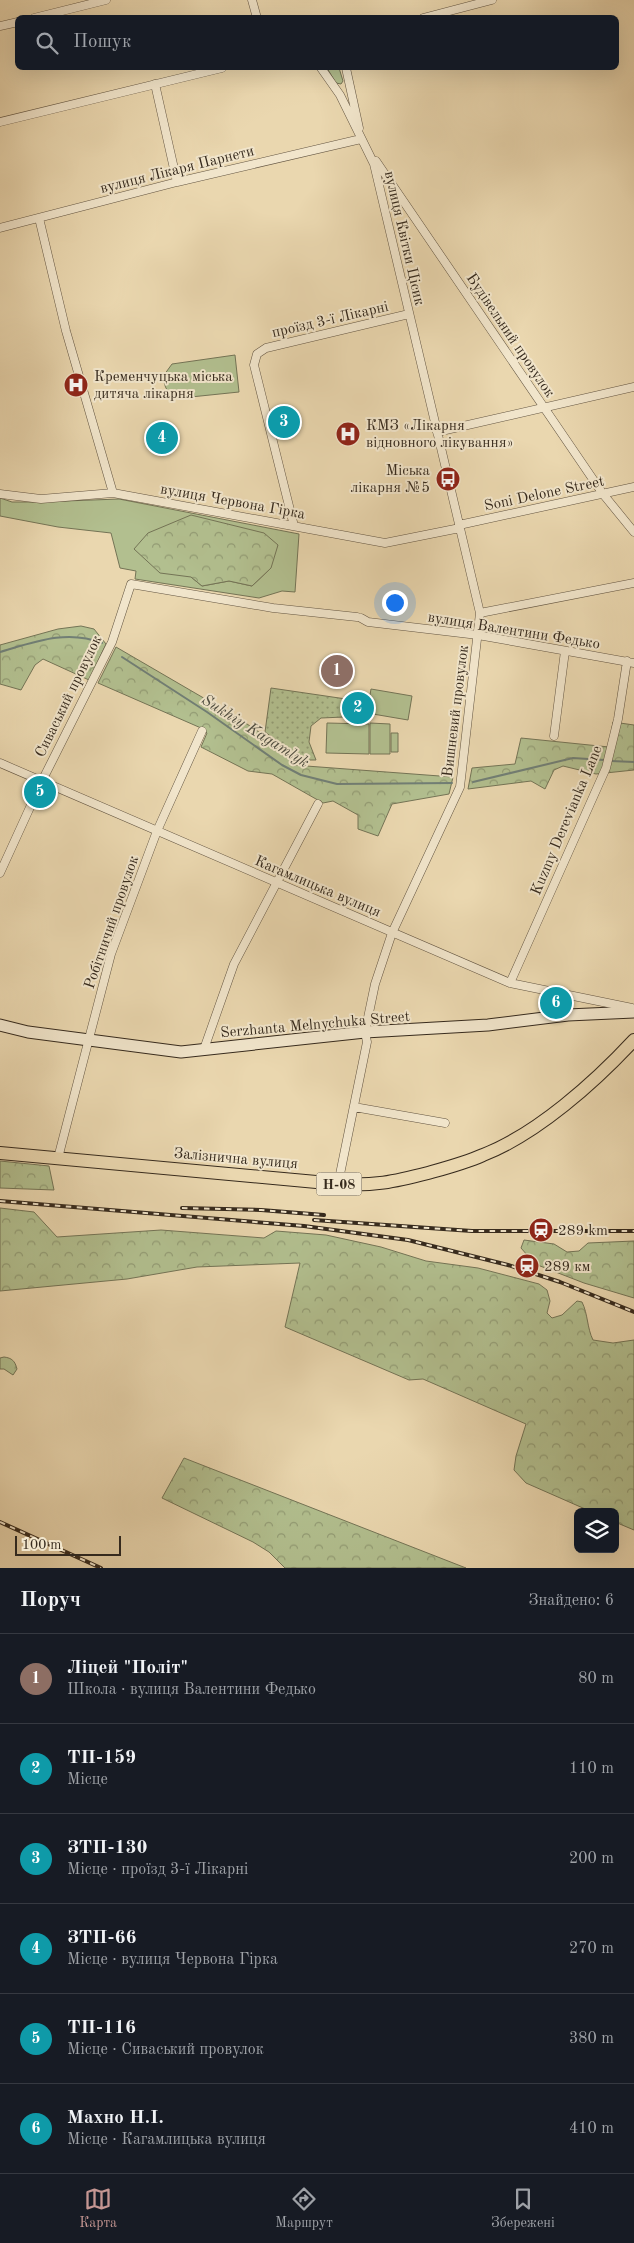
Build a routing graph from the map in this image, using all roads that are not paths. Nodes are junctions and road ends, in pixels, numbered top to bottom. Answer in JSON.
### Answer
{"nodes":[{"id":1,"x":106,"y":0,"type":"edge"},
{"id":2,"x":252,"y":0,"type":"edge"},
{"id":3,"x":492,"y":0,"type":"edge"},
{"id":4,"x":465,"y":3,"type":"edge"},
{"id":5,"x":46,"y":15,"type":"edge"},
{"id":6,"x":255,"y":15,"type":"edge"},
{"id":7,"x":431,"y":15,"type":"edge"},
{"id":8,"x":15,"y":23,"type":"edge"},
{"id":9,"x":0,"y":26,"type":"edge"},
{"id":10,"x":214,"y":70,"type":"edge"},
{"id":11,"x":322,"y":70,"type":"edge"},
{"id":12,"x":346,"y":70,"type":"edge"},
{"id":13,"x":155,"y":84,"type":"junction"},
{"id":14,"x":0,"y":122,"type":"edge"},
{"id":15,"x":362,"y":139,"type":"junction"},
{"id":16,"x":369,"y":151,"type":"junction"},
{"id":17,"x":177,"y":182,"type":"junction"},
{"id":18,"x":39,"y":218,"type":"junction"},
{"id":19,"x":0,"y":228,"type":"edge"},
{"id":20,"x":409,"y":314,"type":"junction"},
{"id":21,"x":417,"y":346,"type":"joint"},
{"id":22,"x":634,"y":387,"type":"edge"},
{"id":23,"x":544,"y":407,"type":"junction"},
{"id":24,"x":437,"y":432,"type":"junction"},
{"id":25,"x":634,"y":487,"type":"edge"},
{"id":26,"x":112,"y":493,"type":"junction"},
{"id":27,"x":0,"y":494,"type":"edge"},
{"id":28,"x":603,"y":494,"type":"junction"},
{"id":29,"x":294,"y":526,"type":"junction"},
{"id":30,"x":459,"y":526,"type":"junction"},
{"id":31,"x":634,"y":532,"type":"edge"},
{"id":32,"x":634,"y":583,"type":"edge"},
{"id":33,"x":131,"y":584,"type":"joint"},
{"id":34,"x":480,"y":613,"type":"junction"},
{"id":35,"x":478,"y":635,"type":"junction"},
{"id":36,"x":565,"y":652,"type":"junction"},
{"id":37,"x":630,"y":662,"type":"edge"},
{"id":38,"x":202,"y":731,"type":"dead end"},
{"id":39,"x":554,"y":736,"type":"dead end"},
{"id":40,"x":0,"y":763,"type":"edge"},
{"id":41,"x":42,"y":781,"type":"junction"},
{"id":42,"x":318,"y":804,"type":"dead end"},
{"id":43,"x":157,"y":831,"type":"junction"},
{"id":44,"x":0,"y":873,"type":"edge"},
{"id":45,"x":276,"y":883,"type":"junction"},
{"id":46,"x":392,"y":933,"type":"junction"},
{"id":47,"x":510,"y":983,"type":"junction"},
{"id":48,"x":634,"y":1008,"type":"edge"},
{"id":49,"x":634,"y":1012,"type":"edge"},
{"id":50,"x":0,"y":1025,"type":"edge"},
{"id":51,"x":365,"y":1032,"type":"junction"},
{"id":52,"x":634,"y":1040,"type":"edge"},
{"id":53,"x":87,"y":1041,"type":"junction"},
{"id":54,"x":204,"y":1049,"type":"junction"},
{"id":55,"x":354,"y":1107,"type":"junction"},
{"id":56,"x":445,"y":1123,"type":"dead end"},
{"id":57,"x":0,"y":1153,"type":"edge"},
{"id":58,"x":58,"y":1158,"type":"junction"},
{"id":59,"x":338,"y":1184,"type":"junction"}],
"edges":[{"from":1,"to":5,"type":"street"},
{"from":2,"to":6,"type":"street"},
{"from":3,"to":4,"type":"street"},
{"from":4,"to":7,"type":"street"},
{"from":8,"to":9,"type":"street"},
{"from":10,"to":13,"type":"street"},
{"from":11,"to":15,"type":"street","name":"вулиця Квітки Цісик"},
{"from":12,"to":15,"type":"street","name":"вулиця Квітки Цісик"},
{"from":13,"to":14,"type":"street"},
{"from":13,"to":17,"type":"street"},
{"from":15,"to":16,"type":"street","name":"вулиця Квітки Цісик"},
{"from":15,"to":17,"type":"street","name":"вулиця Лікаря Парнети"},
{"from":16,"to":20,"type":"street","name":"вулиця Квітки Цісик"},
{"from":16,"to":23,"type":"street","name":"Будівельний провулок"},
{"from":17,"to":18,"type":"street","name":"вулиця Лікаря Парнети"},
{"from":18,"to":19,"type":"street","name":"вулиця Лікаря Парнети"},
{"from":18,"to":26,"type":"street"},
{"from":20,"to":21,"type":"street","name":"вулиця Квітки Цісик"},
{"from":20,"to":29,"type":"street","name":"проїзд 3-ї Лікарні"},
{"from":21,"to":24,"type":"street","name":"Вишневий провулок"},
{"from":22,"to":23,"type":"street"},
{"from":23,"to":24,"type":"street"},
{"from":23,"to":28,"type":"street","name":"Будівельний провулок"},
{"from":24,"to":30,"type":"street","name":"Вишневий провулок"},
{"from":25,"to":28,"type":"street","name":"Soni Delone Street"},
{"from":26,"to":27,"type":"street","name":"вулиця Червона Гірка"},
{"from":26,"to":29,"type":"street","name":"вулиця Червона Гірка"},
{"from":28,"to":30,"type":"street","name":"Soni Delone Street"},
{"from":28,"to":31,"type":"street","name":"Будівельний провулок"},
{"from":29,"to":30,"type":"street","name":"вулиця Червона Гірка"},
{"from":30,"to":34,"type":"street","name":"Вишневий провулок"},
{"from":32,"to":34,"type":"street"},
{"from":33,"to":35,"type":"street","name":"вулиця Валентини Федько"},
{"from":33,"to":41,"type":"street","name":"Сиваський провулок"},
{"from":34,"to":35,"type":"street","name":"Вишневий провулок"},
{"from":35,"to":36,"type":"street","name":"вулиця Валентини Федько"},
{"from":35,"to":46,"type":"street","name":"Вишневий провулок"},
{"from":36,"to":37,"type":"street","name":"вулиця Валентини Федько"},
{"from":36,"to":39,"type":"street"},
{"from":37,"to":47,"type":"street","name":"Kuzmy Derevianka Lane"},
{"from":38,"to":43,"type":"street","name":"Робітничий провулок"},
{"from":40,"to":41,"type":"street","name":"Кагамлицька вулиця"},
{"from":41,"to":43,"type":"street","name":"Кагамлицька вулиця"},
{"from":41,"to":44,"type":"street","name":"Сиваський провулок"},
{"from":42,"to":45,"type":"street"},
{"from":43,"to":45,"type":"street","name":"Кагамлицька вулиця"},
{"from":43,"to":53,"type":"street","name":"Робітничий провулок"},
{"from":45,"to":46,"type":"street","name":"Кагамлицька вулиця"},
{"from":45,"to":54,"type":"street"},
{"from":46,"to":47,"type":"street","name":"Кагамлицька вулиця"},
{"from":46,"to":51,"type":"street","name":"Вишневий провулок"},
{"from":47,"to":48,"type":"street","name":"Кагамлицька вулиця"},
{"from":49,"to":51,"type":"street","name":"Serzhanta Melnychuka Street"},
{"from":50,"to":53,"type":"street","name":"Serzhanta Melnychuka Street"},
{"from":51,"to":54,"type":"street","name":"Serzhanta Melnychuka Street"},
{"from":51,"to":55,"type":"street","name":"Вишневий провулок"},
{"from":52,"to":59,"type":"main road","name":"Залізнична вулиця","number":"Н-08"},
{"from":53,"to":54,"type":"street","name":"Serzhanta Melnychuka Street"},
{"from":53,"to":58,"type":"street","name":"Робітничий провулок"},
{"from":55,"to":56,"type":"street"},
{"from":55,"to":59,"type":"street","name":"Вишневий провулок"},
{"from":57,"to":58,"type":"main road","name":"Залізнична вулиця","number":"Н-08"},
{"from":58,"to":59,"type":"main road","name":"Залізнична вулиця","number":"Н-08"}]}
